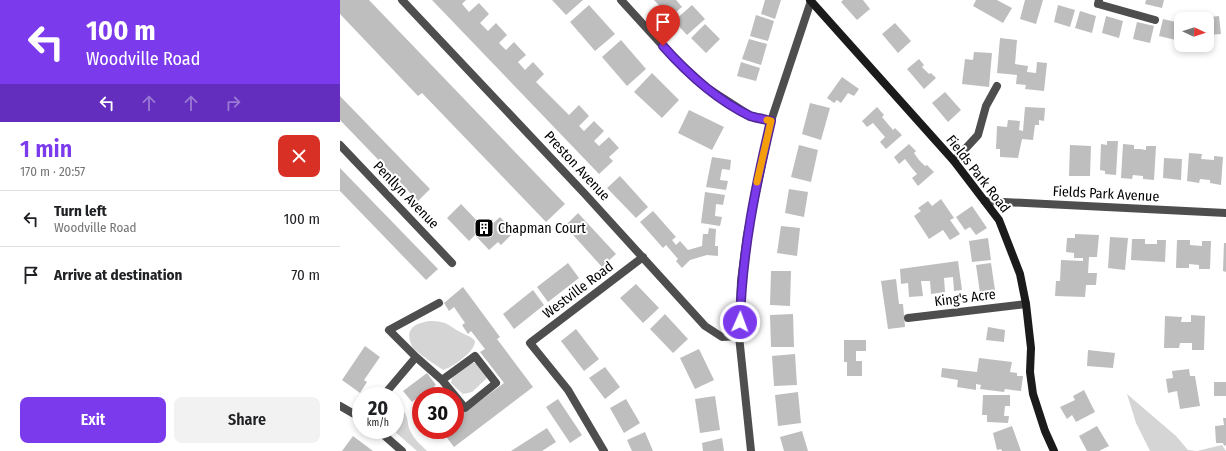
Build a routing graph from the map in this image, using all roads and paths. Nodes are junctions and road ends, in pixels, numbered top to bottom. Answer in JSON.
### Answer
{"nodes":[{"id":1,"x":402,"y":0,"type":"edge"},
{"id":2,"x":621,"y":0,"type":"edge"},
{"id":3,"x":1099,"y":0,"type":"edge"},
{"id":4,"x":810,"y":1,"type":"edge"},
{"id":5,"x":1155,"y":20,"type":"dead end"},
{"id":6,"x":997,"y":86,"type":"dead end"},
{"id":7,"x":771,"y":121,"type":"junction"},
{"id":8,"x":340,"y":145,"type":"edge"},
{"id":9,"x":954,"y":161,"type":"junction"},
{"id":10,"x":985,"y":201,"type":"junction"},
{"id":11,"x":1226,"y":213,"type":"edge"},
{"id":12,"x":643,"y":257,"type":"junction"},
{"id":13,"x":452,"y":263,"type":"dead end"},
{"id":14,"x":439,"y":303,"type":"dead end"},
{"id":15,"x":1026,"y":304,"type":"junction"},
{"id":16,"x":908,"y":318,"type":"dead end"},
{"id":17,"x":739,"y":336,"type":"junction"},
{"id":18,"x":416,"y":357,"type":"junction"},
{"id":19,"x":442,"y":380,"type":"junction"},
{"id":20,"x":391,"y":387,"type":"edge"},
{"id":21,"x":340,"y":406,"type":"edge"},
{"id":22,"x":352,"y":413,"type":"edge"},
{"id":23,"x":388,"y":439,"type":"edge"},
{"id":24,"x":402,"y":451,"type":"edge"},
{"id":25,"x":604,"y":451,"type":"edge"},
{"id":26,"x":752,"y":451,"type":"edge"},
{"id":27,"x":1054,"y":451,"type":"edge"}],
"edges":[{"from":1,"to":12,"type":"street","name":"Preston Avenue"},
{"from":2,"to":7,"type":"street"},
{"from":3,"to":5,"type":"street"},
{"from":4,"to":7,"type":"street"},
{"from":4,"to":9,"type":"main road","name":"Fields Park Road"},
{"from":6,"to":9,"type":"street"},
{"from":7,"to":17,"type":"street"},
{"from":8,"to":13,"type":"street","name":"Penllyn Avenue"},
{"from":9,"to":10,"type":"main road","name":"Fields Park Road"},
{"from":10,"to":11,"type":"street","name":"Fields Park Avenue"},
{"from":10,"to":15,"type":"main road","name":"Fields Park Road"},
{"from":12,"to":17,"type":"street","name":"Preston Avenue"},
{"from":12,"to":25,"type":"street","name":"Westville Road"},
{"from":14,"to":18,"type":"street"},
{"from":15,"to":16,"type":"street","name":"King's Acre"},
{"from":15,"to":27,"type":"main road","name":"Fields Park Road"},
{"from":17,"to":26,"type":"street"},
{"from":18,"to":19,"type":"street"},
{"from":18,"to":20,"type":"street"},
{"from":19,"to":19,"type":"street"},
{"from":21,"to":22,"type":"street"},
{"from":23,"to":24,"type":"street"}]}
